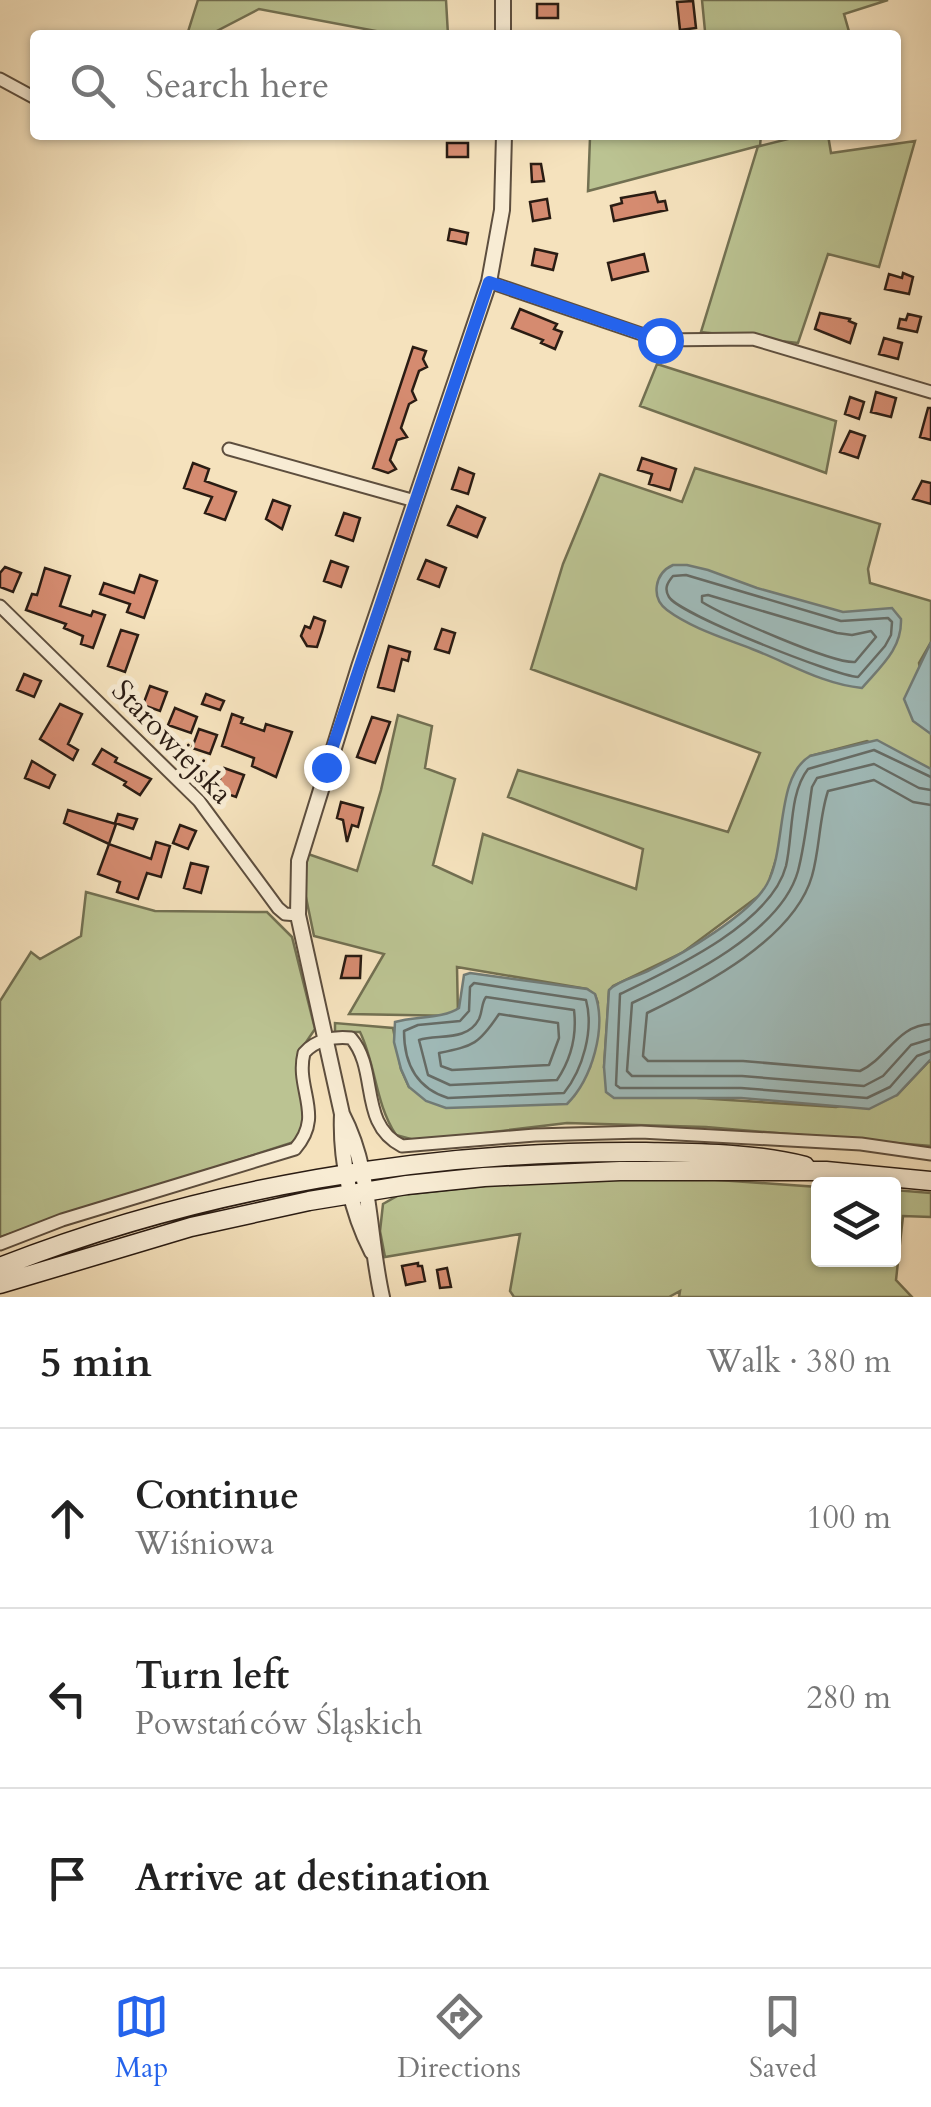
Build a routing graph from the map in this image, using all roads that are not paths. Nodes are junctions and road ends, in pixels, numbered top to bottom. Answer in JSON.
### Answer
{"nodes":[{"id":1,"x":503,"y":0,"type":"edge"},
{"id":2,"x":503,"y":30,"type":"edge"},
{"id":3,"x":0,"y":80,"type":"edge"},
{"id":4,"x":30,"y":95,"type":"edge"},
{"id":5,"x":504,"y":140,"type":"edge"},
{"id":6,"x":489,"y":282,"type":"junction"},
{"id":7,"x":931,"y":392,"type":"edge"},
{"id":8,"x":229,"y":449,"type":"dead end"},
{"id":9,"x":414,"y":501,"type":"junction"},
{"id":10,"x":0,"y":606,"type":"edge"},
{"id":11,"x":298,"y":916,"type":"junction"},
{"id":12,"x":326,"y":1040,"type":"junction"},
{"id":13,"x":931,"y":1154,"type":"edge"},
{"id":14,"x":931,"y":1181,"type":"edge"},
{"id":15,"x":357,"y":1183,"type":"junction"},
{"id":16,"x":0,"y":1244,"type":"edge"},
{"id":17,"x":0,"y":1266,"type":"edge"},
{"id":18,"x":0,"y":1284,"type":"edge"},
{"id":19,"x":382,"y":1297,"type":"edge"}],
"edges":[{"from":1,"to":2,"type":"street"},
{"from":3,"to":4,"type":"street"},
{"from":5,"to":6,"type":"street"},
{"from":6,"to":7,"type":"street"},
{"from":6,"to":9,"type":"street"},
{"from":8,"to":9,"type":"street"},
{"from":9,"to":11,"type":"street"},
{"from":10,"to":11,"type":"street","name":"Starowiejska"},
{"from":11,"to":12,"type":"street"},
{"from":12,"to":13,"type":"street"},
{"from":12,"to":15,"type":"street"},
{"from":12,"to":16,"type":"street"},
{"from":14,"to":15,"type":"main road"},
{"from":15,"to":17,"type":"main road"},
{"from":15,"to":18,"type":"main road"},
{"from":15,"to":19,"type":"street"}]}
